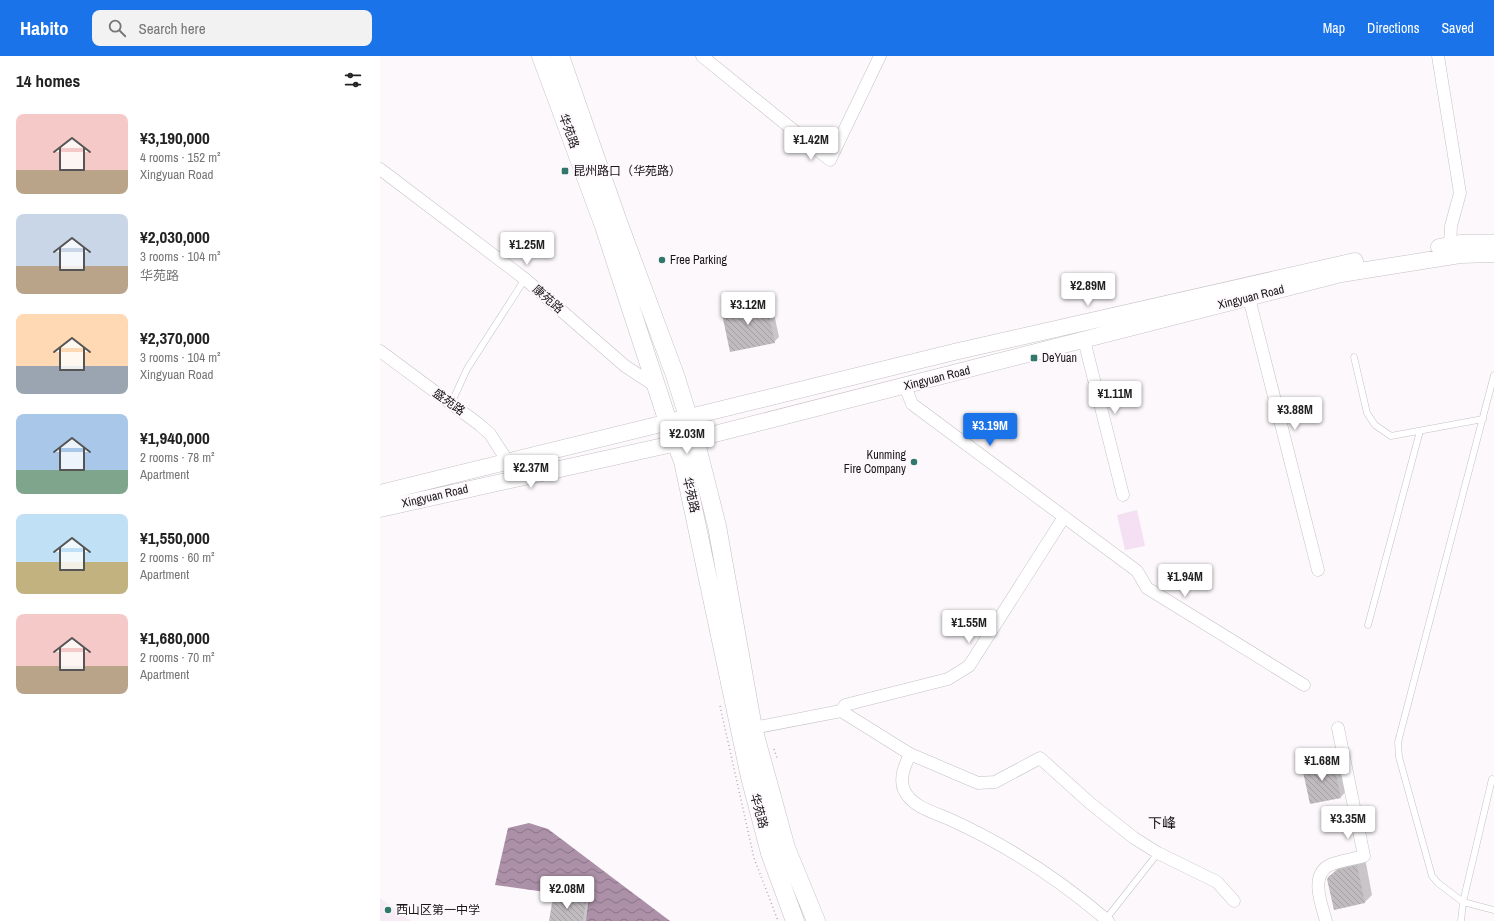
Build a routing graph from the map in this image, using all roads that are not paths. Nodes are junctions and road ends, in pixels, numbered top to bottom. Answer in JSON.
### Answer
{"nodes":[{"id":1,"x":541,"y":56,"type":"edge"},
{"id":2,"x":560,"y":56,"type":"edge"},
{"id":3,"x":702,"y":56,"type":"edge"},
{"id":4,"x":880,"y":56,"type":"edge"},
{"id":5,"x":1438,"y":56,"type":"edge"},
{"id":6,"x":380,"y":168,"type":"edge"},
{"id":7,"x":1494,"y":243,"type":"edge"},
{"id":8,"x":1450,"y":245,"type":"junction"},
{"id":9,"x":1494,"y":254,"type":"edge"},
{"id":10,"x":525,"y":279,"type":"junction"},
{"id":11,"x":1249,"y":298,"type":"junction"},
{"id":12,"x":1084,"y":340,"type":"junction"},
{"id":13,"x":380,"y":351,"type":"edge"},
{"id":14,"x":1354,"y":358,"type":"dead end"},
{"id":15,"x":1494,"y":377,"type":"edge"},
{"id":16,"x":905,"y":386,"type":"junction"},
{"id":17,"x":657,"y":387,"type":"junction"},
{"id":18,"x":451,"y":404,"type":"junction"},
{"id":19,"x":688,"y":417,"type":"junction"},
{"id":20,"x":1483,"y":419,"type":"junction"},
{"id":21,"x":668,"y":422,"type":"junction"},
{"id":22,"x":1420,"y":431,"type":"junction"},
{"id":23,"x":695,"y":439,"type":"junction"},
{"id":24,"x":675,"y":442,"type":"junction"},
{"id":25,"x":508,"y":462,"type":"junction"},
{"id":26,"x":380,"y":493,"type":"edge"},
{"id":27,"x":1123,"y":495,"type":"dead end"},
{"id":28,"x":380,"y":509,"type":"edge"},
{"id":29,"x":1064,"y":517,"type":"junction"},
{"id":30,"x":1318,"y":570,"type":"dead end"},
{"id":31,"x":1368,"y":625,"type":"dead end"},
{"id":32,"x":1304,"y":685,"type":"dead end"},
{"id":33,"x":841,"y":711,"type":"junction"},
{"id":34,"x":754,"y":728,"type":"junction"},
{"id":35,"x":1338,"y":728,"type":"dead end"},
{"id":36,"x":910,"y":754,"type":"junction"},
{"id":37,"x":1492,"y":779,"type":"dead end"},
{"id":38,"x":1158,"y":853,"type":"junction"},
{"id":39,"x":1234,"y":901,"type":"dead end"},
{"id":40,"x":1463,"y":902,"type":"junction"},
{"id":41,"x":1494,"y":910,"type":"edge"},
{"id":42,"x":792,"y":917,"type":"edge"},
{"id":43,"x":1106,"y":920,"type":"edge"},
{"id":44,"x":816,"y":921,"type":"edge"},
{"id":45,"x":1326,"y":921,"type":"edge"},
{"id":46,"x":1461,"y":921,"type":"edge"}],
"edges":[{"from":1,"to":17,"type":"main road","name":"华苑路"},
{"from":2,"to":19,"type":"main road","name":"华苑路"},
{"from":3,"to":4,"type":"street"},
{"from":5,"to":8,"type":"street"},
{"from":6,"to":10,"type":"street","name":"康苑路"},
{"from":7,"to":8,"type":"main road","name":"Xingyuan Road"},
{"from":8,"to":19,"type":"main road","name":"Xingyuan Road"},
{"from":9,"to":11,"type":"main road","name":"Xingyuan Road"},
{"from":10,"to":17,"type":"street","name":"康苑路"},
{"from":10,"to":18,"type":"lane"},
{"from":11,"to":12,"type":"main road","name":"Xingyuan Road"},
{"from":11,"to":30,"type":"street"},
{"from":12,"to":16,"type":"main road","name":"Xingyuan Road"},
{"from":12,"to":27,"type":"street"},
{"from":13,"to":18,"type":"street","name":"盛苑路"},
{"from":14,"to":22,"type":"lane"},
{"from":15,"to":20,"type":"lane"},
{"from":16,"to":23,"type":"main road","name":"Xingyuan Road"},
{"from":16,"to":29,"type":"street"},
{"from":17,"to":21,"type":"main road","name":"华苑路"},
{"from":18,"to":25,"type":"street","name":"盛苑路"},
{"from":19,"to":21,"type":"main road","name":"Xingyuan Road"},
{"from":19,"to":23,"type":"main road","name":"华苑路"},
{"from":20,"to":22,"type":"lane"},
{"from":20,"to":40,"type":"lane"},
{"from":21,"to":24,"type":"main road","name":"华苑路"},
{"from":21,"to":25,"type":"main road","name":"Xingyuan Road"},
{"from":22,"to":31,"type":"lane"},
{"from":23,"to":24,"type":"main road","name":"Xingyuan Road"},
{"from":23,"to":34,"type":"main road","name":"华苑路"},
{"from":24,"to":28,"type":"main road","name":"Xingyuan Road"},
{"from":24,"to":42,"type":"main road","name":"华苑路"},
{"from":25,"to":26,"type":"main road","name":"Xingyuan Road"},
{"from":29,"to":32,"type":"street"},
{"from":29,"to":33,"type":"street"},
{"from":33,"to":34,"type":"street"},
{"from":33,"to":36,"type":"street"},
{"from":34,"to":44,"type":"main road","name":"华苑路"},
{"from":35,"to":45,"type":"street"},
{"from":36,"to":38,"type":"street"},
{"from":36,"to":43,"type":"street"},
{"from":37,"to":40,"type":"lane"},
{"from":38,"to":39,"type":"street"},
{"from":38,"to":43,"type":"lane"},
{"from":40,"to":41,"type":"lane"},
{"from":40,"to":46,"type":"lane"}]}
